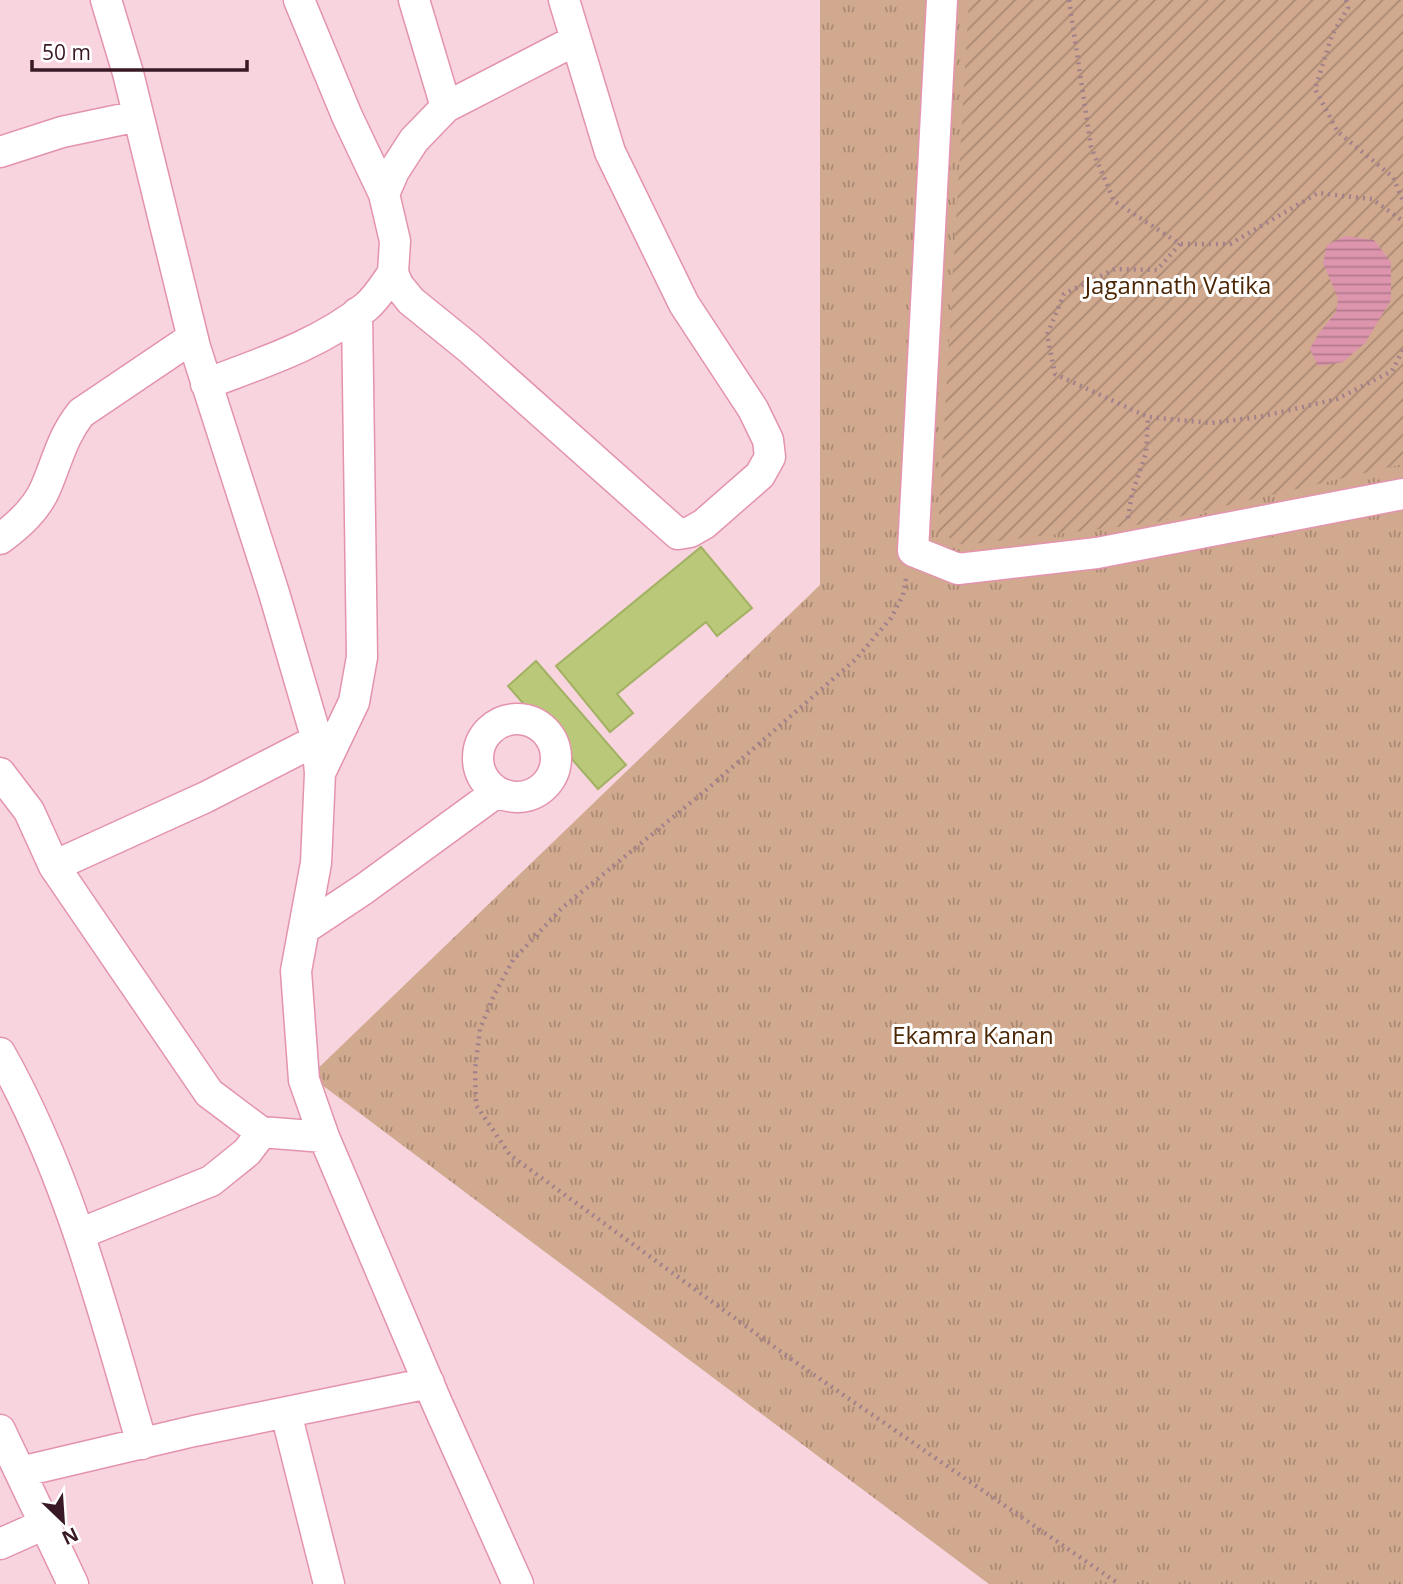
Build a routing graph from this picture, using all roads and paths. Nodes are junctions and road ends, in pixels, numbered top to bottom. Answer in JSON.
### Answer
{"nodes":[{"id":1,"x":106,"y":0,"type":"edge"},
{"id":2,"x":299,"y":0,"type":"edge"},
{"id":3,"x":414,"y":0,"type":"edge"},
{"id":4,"x":564,"y":0,"type":"edge"},
{"id":5,"x":942,"y":0,"type":"edge"},
{"id":6,"x":1069,"y":0,"type":"edge"},
{"id":7,"x":1346,"y":0,"type":"edge"},
{"id":8,"x":576,"y":40,"type":"junction"},
{"id":9,"x":446,"y":107,"type":"junction"},
{"id":10,"x":138,"y":116,"type":"junction"},
{"id":11,"x":0,"y":152,"type":"edge"},
{"id":12,"x":384,"y":194,"type":"junction"},
{"id":13,"x":1403,"y":201,"type":"edge"},
{"id":14,"x":1403,"y":221,"type":"edge"},
{"id":15,"x":1180,"y":244,"type":"junction"},
{"id":16,"x":393,"y":274,"type":"junction"},
{"id":17,"x":357,"y":313,"type":"junction"},
{"id":18,"x":192,"y":338,"type":"junction"},
{"id":19,"x":1403,"y":350,"type":"edge"},
{"id":20,"x":206,"y":384,"type":"junction"},
{"id":21,"x":1148,"y":417,"type":"junction"},
{"id":22,"x":1403,"y":494,"type":"edge"},
{"id":23,"x":0,"y":539,"type":"edge"},
{"id":24,"x":1133,"y":547,"type":"junction"},
{"id":25,"x":913,"y":551,"type":"junction"},
{"id":26,"x":317,"y":740,"type":"junction"},
{"id":27,"x":0,"y":773,"type":"edge"},
{"id":28,"x":320,"y":773,"type":"junction"},
{"id":29,"x":497,"y":792,"type":"dead end"},
{"id":30,"x":54,"y":866,"type":"junction"},
{"id":31,"x":304,"y":929,"type":"junction"},
{"id":32,"x":0,"y":1053,"type":"edge"},
{"id":33,"x":262,"y":1132,"type":"junction"},
{"id":34,"x":324,"y":1137,"type":"junction"},
{"id":35,"x":79,"y":1234,"type":"junction"},
{"id":36,"x":429,"y":1383,"type":"junction"},
{"id":37,"x":286,"y":1413,"type":"junction"},
{"id":38,"x":0,"y":1430,"type":"edge"},
{"id":39,"x":142,"y":1444,"type":"junction"},
{"id":40,"x":20,"y":1472,"type":"junction"},
{"id":41,"x":45,"y":1524,"type":"junction"},
{"id":42,"x":0,"y":1544,"type":"edge"},
{"id":43,"x":73,"y":1584,"type":"edge"},
{"id":44,"x":329,"y":1584,"type":"edge"},
{"id":45,"x":518,"y":1584,"type":"edge"},
{"id":46,"x":1119,"y":1584,"type":"edge"}],
"edges":[{"from":1,"to":10,"type":"street"},
{"from":2,"to":12,"type":"street"},
{"from":3,"to":9,"type":"street"},
{"from":4,"to":8,"type":"street"},
{"from":5,"to":25,"type":"street"},
{"from":6,"to":15,"type":"path"},
{"from":7,"to":13,"type":"path"},
{"from":8,"to":9,"type":"street"},
{"from":8,"to":16,"type":"street"},
{"from":9,"to":12,"type":"street"},
{"from":10,"to":11,"type":"street"},
{"from":10,"to":18,"type":"street"},
{"from":12,"to":16,"type":"street"},
{"from":14,"to":15,"type":"path"},
{"from":15,"to":21,"type":"path"},
{"from":16,"to":17,"type":"street"},
{"from":17,"to":20,"type":"street"},
{"from":17,"to":28,"type":"street"},
{"from":18,"to":20,"type":"street"},
{"from":18,"to":23,"type":"street"},
{"from":19,"to":21,"type":"path"},
{"from":20,"to":26,"type":"street"},
{"from":21,"to":24,"type":"path"},
{"from":22,"to":24,"type":"street"},
{"from":24,"to":25,"type":"street"},
{"from":25,"to":46,"type":"path"},
{"from":26,"to":28,"type":"street"},
{"from":26,"to":30,"type":"street"},
{"from":27,"to":30,"type":"street"},
{"from":28,"to":31,"type":"street"},
{"from":29,"to":31,"type":"street"},
{"from":30,"to":33,"type":"street"},
{"from":31,"to":34,"type":"street"},
{"from":32,"to":35,"type":"street"},
{"from":33,"to":34,"type":"street"},
{"from":33,"to":35,"type":"street"},
{"from":34,"to":36,"type":"street"},
{"from":35,"to":39,"type":"street"},
{"from":36,"to":37,"type":"street"},
{"from":36,"to":45,"type":"street"},
{"from":37,"to":39,"type":"street"},
{"from":37,"to":44,"type":"street"},
{"from":38,"to":40,"type":"street"},
{"from":39,"to":40,"type":"street"},
{"from":40,"to":41,"type":"street"},
{"from":41,"to":42,"type":"street"},
{"from":41,"to":43,"type":"street"}]}
